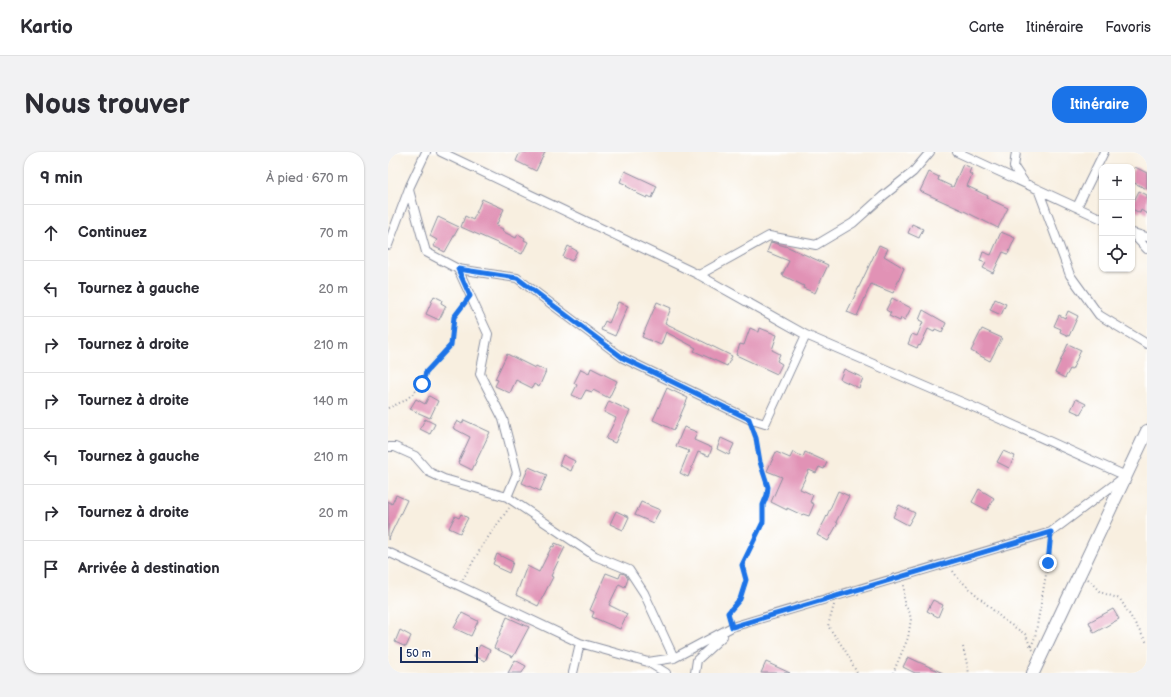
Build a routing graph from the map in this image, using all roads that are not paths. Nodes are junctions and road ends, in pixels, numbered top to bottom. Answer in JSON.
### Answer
{"nodes":[{"id":1,"x":426,"y":152,"type":"edge"},
{"id":2,"x":441,"y":152,"type":"edge"},
{"id":3,"x":930,"y":152,"type":"edge"},
{"id":4,"x":957,"y":152,"type":"edge"},
{"id":5,"x":1016,"y":152,"type":"edge"},
{"id":6,"x":1104,"y":152,"type":"edge"},
{"id":7,"x":1024,"y":183,"type":"junction"},
{"id":8,"x":1038,"y":189,"type":"junction"},
{"id":9,"x":409,"y":190,"type":"junction"},
{"id":10,"x":1078,"y":208,"type":"junction"},
{"id":11,"x":1099,"y":218,"type":"edge"},
{"id":12,"x":1135,"y":234,"type":"edge"},
{"id":13,"x":1135,"y":236,"type":"edge"},
{"id":14,"x":1147,"y":238,"type":"edge"},
{"id":15,"x":388,"y":245,"type":"edge"},
{"id":16,"x":1147,"y":249,"type":"edge"},
{"id":17,"x":458,"y":269,"type":"junction"},
{"id":18,"x":698,"y":275,"type":"junction"},
{"id":19,"x":806,"y":335,"type":"junction"},
{"id":20,"x":1147,"y":344,"type":"edge"},
{"id":21,"x":1147,"y":431,"type":"edge"},
{"id":22,"x":388,"y":447,"type":"edge"},
{"id":23,"x":1126,"y":476,"type":"junction"},
{"id":24,"x":507,"y":496,"type":"junction"},
{"id":25,"x":388,"y":552,"type":"edge"},
{"id":26,"x":732,"y":627,"type":"junction"},
{"id":27,"x":580,"y":644,"type":"junction"},
{"id":28,"x":674,"y":658,"type":"junction"},
{"id":29,"x":648,"y":662,"type":"junction"},
{"id":30,"x":1034,"y":669,"type":"edge"},
{"id":31,"x":573,"y":673,"type":"edge"},
{"id":32,"x":666,"y":673,"type":"edge"},
{"id":33,"x":695,"y":673,"type":"edge"}],
"edges":[{"from":1,"to":9,"type":"street"},
{"from":2,"to":18,"type":"street"},
{"from":3,"to":18,"type":"street"},
{"from":4,"to":7,"type":"street"},
{"from":5,"to":7,"type":"street"},
{"from":6,"to":10,"type":"street"},
{"from":7,"to":8,"type":"street"},
{"from":8,"to":10,"type":"street"},
{"from":8,"to":20,"type":"street"},
{"from":9,"to":15,"type":"street"},
{"from":9,"to":17,"type":"street"},
{"from":10,"to":11,"type":"street"},
{"from":12,"to":14,"type":"street"},
{"from":13,"to":16,"type":"street"},
{"from":17,"to":19,"type":"street"},
{"from":17,"to":24,"type":"street"},
{"from":18,"to":19,"type":"street"},
{"from":19,"to":23,"type":"street"},
{"from":21,"to":23,"type":"street"},
{"from":22,"to":24,"type":"street"},
{"from":23,"to":26,"type":"street"},
{"from":23,"to":30,"type":"street"},
{"from":24,"to":28,"type":"street"},
{"from":25,"to":27,"type":"street"},
{"from":26,"to":28,"type":"street"},
{"from":26,"to":33,"type":"street"},
{"from":27,"to":29,"type":"street"},
{"from":27,"to":31,"type":"street"},
{"from":28,"to":29,"type":"street"},
{"from":29,"to":32,"type":"street"}]}
